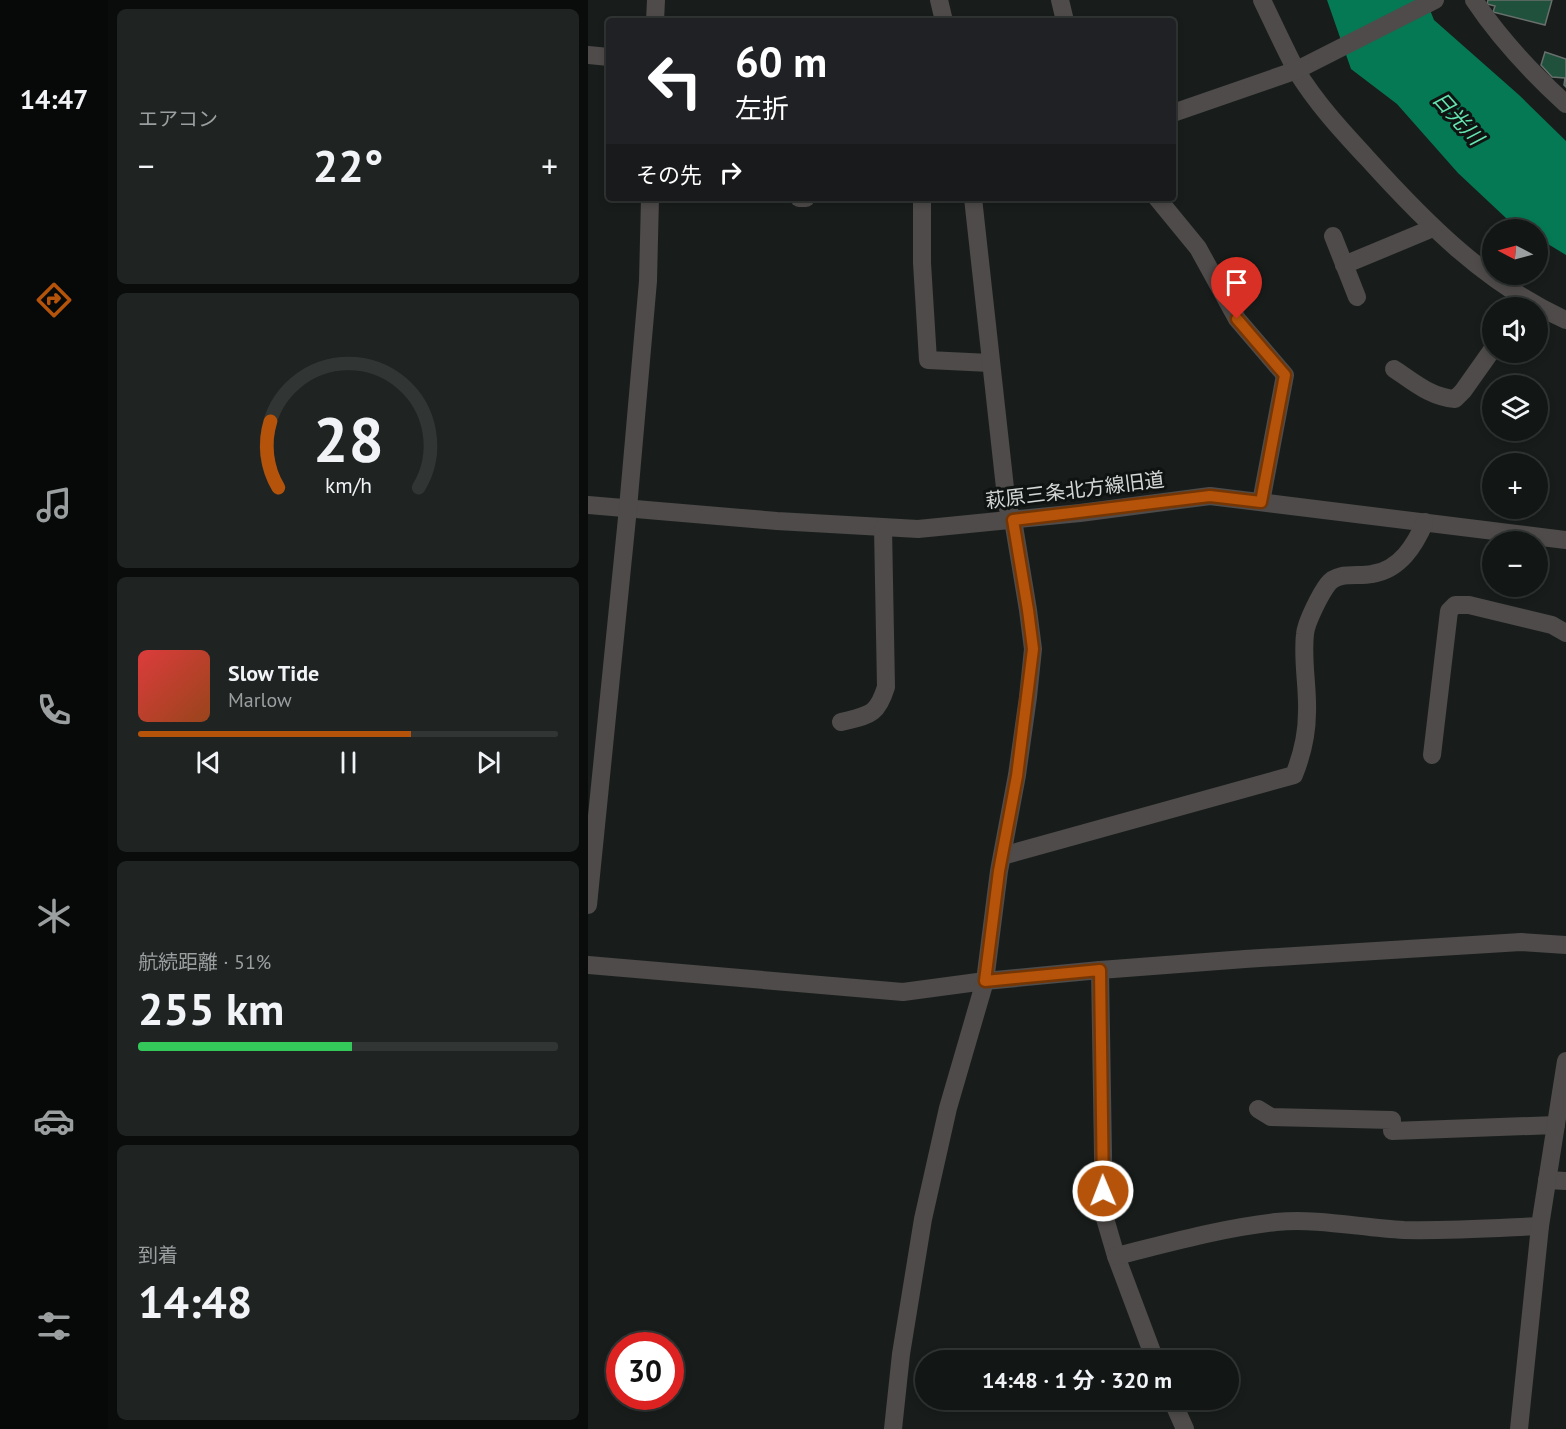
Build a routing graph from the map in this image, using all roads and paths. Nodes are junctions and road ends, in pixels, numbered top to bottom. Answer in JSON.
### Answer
{"nodes":[{"id":1,"x":656,"y":0,"type":"edge"},
{"id":2,"x":939,"y":0,"type":"edge"},
{"id":3,"x":1060,"y":0,"type":"edge"},
{"id":4,"x":1262,"y":0,"type":"edge"},
{"id":5,"x":1434,"y":0,"type":"edge"},
{"id":6,"x":1474,"y":0,"type":"edge"},
{"id":7,"x":655,"y":18,"type":"edge"},
{"id":8,"x":943,"y":18,"type":"edge"},
{"id":9,"x":1064,"y":18,"type":"edge"},
{"id":10,"x":588,"y":55,"type":"edge"},
{"id":11,"x":606,"y":57,"type":"edge"},
{"id":12,"x":1297,"y":70,"type":"junction"},
{"id":13,"x":1566,"y":104,"type":"edge"},
{"id":14,"x":1176,"y":112,"type":"edge"},
{"id":15,"x":651,"y":201,"type":"edge"},
{"id":16,"x":922,"y":201,"type":"edge"},
{"id":17,"x":973,"y":201,"type":"edge"},
{"id":18,"x":1159,"y":201,"type":"edge"},
{"id":19,"x":1433,"y":228,"type":"junction"},
{"id":20,"x":1333,"y":236,"type":"dead end"},
{"id":21,"x":1344,"y":265,"type":"junction"},
{"id":22,"x":1357,"y":297,"type":"dead end"},
{"id":23,"x":1517,"y":297,"type":"edge"},
{"id":24,"x":1548,"y":311,"type":"edge"},
{"id":25,"x":1566,"y":320,"type":"edge"},
{"id":26,"x":990,"y":363,"type":"junction"},
{"id":27,"x":1483,"y":363,"type":"edge"},
{"id":28,"x":1394,"y":369,"type":"dead end"},
{"id":29,"x":1261,"y":502,"type":"junction"},
{"id":30,"x":588,"y":505,"type":"edge"},
{"id":31,"x":628,"y":508,"type":"junction"},
{"id":32,"x":1013,"y":520,"type":"junction"},
{"id":33,"x":1425,"y":522,"type":"junction"},
{"id":34,"x":883,"y":528,"type":"junction"},
{"id":35,"x":1566,"y":540,"type":"edge"},
{"id":36,"x":1566,"y":633,"type":"edge"},
{"id":37,"x":841,"y":722,"type":"dead end"},
{"id":38,"x":1432,"y":755,"type":"dead end"},
{"id":39,"x":1002,"y":856,"type":"junction"},
{"id":40,"x":588,"y":905,"type":"edge"},
{"id":41,"x":1566,"y":945,"type":"edge"},
{"id":42,"x":588,"y":965,"type":"edge"},
{"id":43,"x":1100,"y":970,"type":"junction"},
{"id":44,"x":985,"y":981,"type":"junction"},
{"id":45,"x":1566,"y":1061,"type":"edge"},
{"id":46,"x":1258,"y":1109,"type":"dead end"},
{"id":47,"x":1556,"y":1125,"type":"junction"},
{"id":48,"x":1547,"y":1180,"type":"junction"},
{"id":49,"x":1566,"y":1181,"type":"edge"},
{"id":50,"x":1540,"y":1226,"type":"junction"},
{"id":51,"x":1116,"y":1256,"type":"junction"},
{"id":52,"x":1151,"y":1350,"type":"edge"},
{"id":53,"x":1176,"y":1410,"type":"edge"},
{"id":54,"x":893,"y":1429,"type":"edge"},
{"id":55,"x":1185,"y":1429,"type":"edge"},
{"id":56,"x":1519,"y":1429,"type":"edge"}],
"edges":[{"from":1,"to":7,"type":"street"},
{"from":2,"to":8,"type":"street"},
{"from":3,"to":9,"type":"street"},
{"from":4,"to":12,"type":"street"},
{"from":5,"to":12,"type":"street"},
{"from":6,"to":13,"type":"street"},
{"from":10,"to":11,"type":"street"},
{"from":12,"to":14,"type":"street"},
{"from":12,"to":19,"type":"street"},
{"from":15,"to":31,"type":"street"},
{"from":16,"to":26,"type":"street"},
{"from":17,"to":26,"type":"street"},
{"from":18,"to":29,"type":"street"},
{"from":19,"to":21,"type":"street"},
{"from":19,"to":23,"type":"street"},
{"from":20,"to":21,"type":"street"},
{"from":21,"to":22,"type":"street"},
{"from":24,"to":25,"type":"street"},
{"from":26,"to":32,"type":"street"},
{"from":27,"to":28,"type":"street"},
{"from":29,"to":32,"type":"street","name":"萩原三条北方線旧道"},
{"from":29,"to":33,"type":"street","name":"萩原三条北方線旧道"},
{"from":30,"to":31,"type":"street","name":"萩原三条北方線旧道"},
{"from":31,"to":34,"type":"street","name":"萩原三条北方線旧道"},
{"from":31,"to":40,"type":"street"},
{"from":32,"to":34,"type":"street","name":"萩原三条北方線旧道"},
{"from":32,"to":39,"type":"street"},
{"from":33,"to":35,"type":"street","name":"萩原三条北方線旧道"},
{"from":33,"to":39,"type":"street"},
{"from":34,"to":37,"type":"street"},
{"from":36,"to":38,"type":"street"},
{"from":39,"to":44,"type":"street"},
{"from":41,"to":43,"type":"street"},
{"from":42,"to":44,"type":"street"},
{"from":43,"to":44,"type":"street"},
{"from":43,"to":51,"type":"street"},
{"from":44,"to":54,"type":"street"},
{"from":45,"to":47,"type":"street"},
{"from":46,"to":47,"type":"street"},
{"from":47,"to":48,"type":"street"},
{"from":48,"to":49,"type":"street"},
{"from":48,"to":50,"type":"street"},
{"from":50,"to":51,"type":"street"},
{"from":50,"to":56,"type":"street"},
{"from":51,"to":52,"type":"street"},
{"from":53,"to":55,"type":"street"}]}
